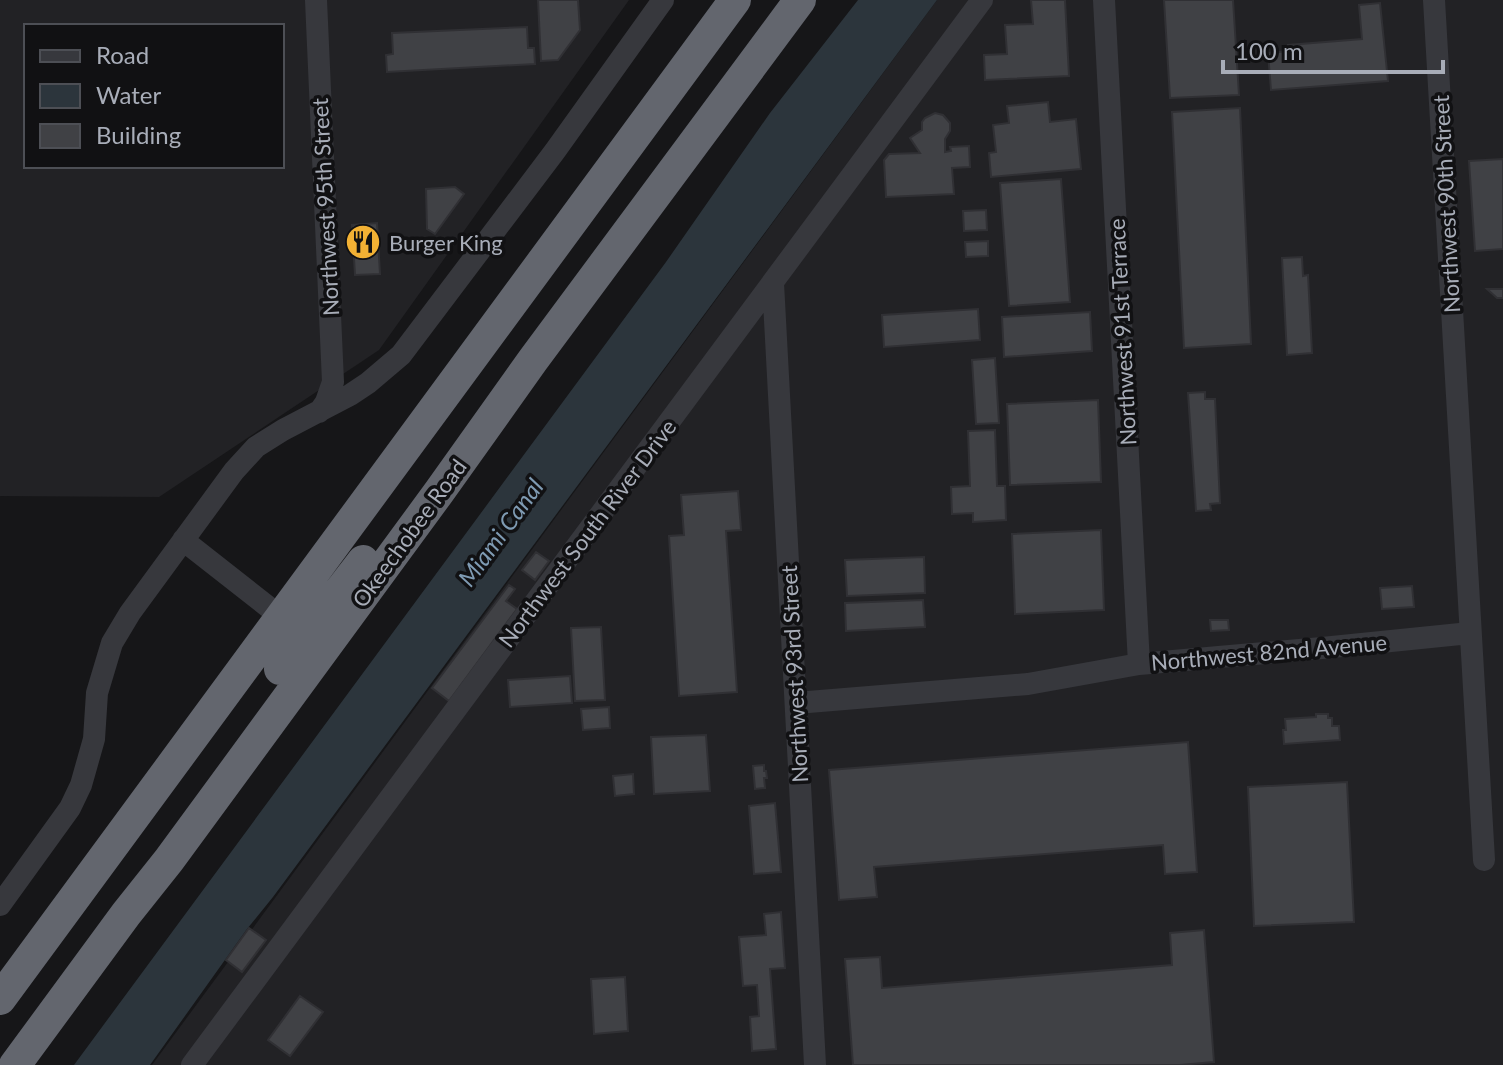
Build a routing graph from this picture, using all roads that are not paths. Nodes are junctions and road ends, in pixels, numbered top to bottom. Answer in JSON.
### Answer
{"nodes":[{"id":1,"x":316,"y":0,"type":"edge"},
{"id":2,"x":663,"y":0,"type":"edge"},
{"id":3,"x":735,"y":0,"type":"edge"},
{"id":4,"x":800,"y":0,"type":"edge"},
{"id":5,"x":982,"y":0,"type":"edge"},
{"id":6,"x":1104,"y":0,"type":"edge"},
{"id":7,"x":1434,"y":0,"type":"edge"},
{"id":8,"x":773,"y":283,"type":"junction"},
{"id":9,"x":332,"y":344,"type":"junction"},
{"id":10,"x":533,"y":360,"type":"junction"},
{"id":11,"x":384,"y":370,"type":"junction"},
{"id":12,"x":319,"y":412,"type":"junction"},
{"id":13,"x":183,"y":540,"type":"junction"},
{"id":14,"x":335,"y":597,"type":"junction"},
{"id":15,"x":281,"y":617,"type":"junction"},
{"id":16,"x":1470,"y":633,"type":"junction"},
{"id":17,"x":1139,"y":664,"type":"junction"},
{"id":18,"x":280,"y":669,"type":"junction"},
{"id":19,"x":796,"y":703,"type":"junction"},
{"id":20,"x":1484,"y":860,"type":"dead end"},
{"id":21,"x":0,"y":905,"type":"edge"},
{"id":22,"x":126,"y":914,"type":"junction"},
{"id":23,"x":0,"y":999,"type":"edge"},
{"id":24,"x":15,"y":1065,"type":"edge"},
{"id":25,"x":192,"y":1065,"type":"edge"},
{"id":26,"x":815,"y":1065,"type":"edge"}],
"edges":[{"from":1,"to":9,"type":"street","name":"Northwest 95th Street"},
{"from":2,"to":11,"type":"street"},
{"from":3,"to":15,"type":"highway"},
{"from":4,"to":10,"type":"highway","name":"Okeechobee Road"},
{"from":5,"to":8,"type":"street","name":"Northwest South River Drive"},
{"from":6,"to":17,"type":"street","name":"Northwest 91st Terrace"},
{"from":7,"to":16,"type":"street","name":"Northwest 90th Street"},
{"from":8,"to":19,"type":"street","name":"Northwest 93rd Street"},
{"from":8,"to":25,"type":"street","name":"Northwest South River Drive"},
{"from":9,"to":11,"type":"street"},
{"from":9,"to":12,"type":"street","name":"Northwest 95th Street"},
{"from":10,"to":14,"type":"highway"},
{"from":10,"to":22,"type":"highway","name":"Okeechobee Road"},
{"from":11,"to":12,"type":"street"},
{"from":12,"to":13,"type":"street"},
{"from":13,"to":15,"type":"street"},
{"from":13,"to":21,"type":"street"},
{"from":14,"to":15,"type":"highway"},
{"from":14,"to":18,"type":"highway"},
{"from":15,"to":18,"type":"highway"},
{"from":15,"to":23,"type":"highway"},
{"from":16,"to":17,"type":"street","name":"Northwest 82nd Avenue"},
{"from":16,"to":20,"type":"street"},
{"from":17,"to":19,"type":"street","name":"Northwest 82nd Avenue"},
{"from":18,"to":22,"type":"highway"},
{"from":19,"to":26,"type":"street","name":"Northwest 93rd Street"},
{"from":22,"to":24,"type":"highway","name":"Okeechobee Road"}]}
